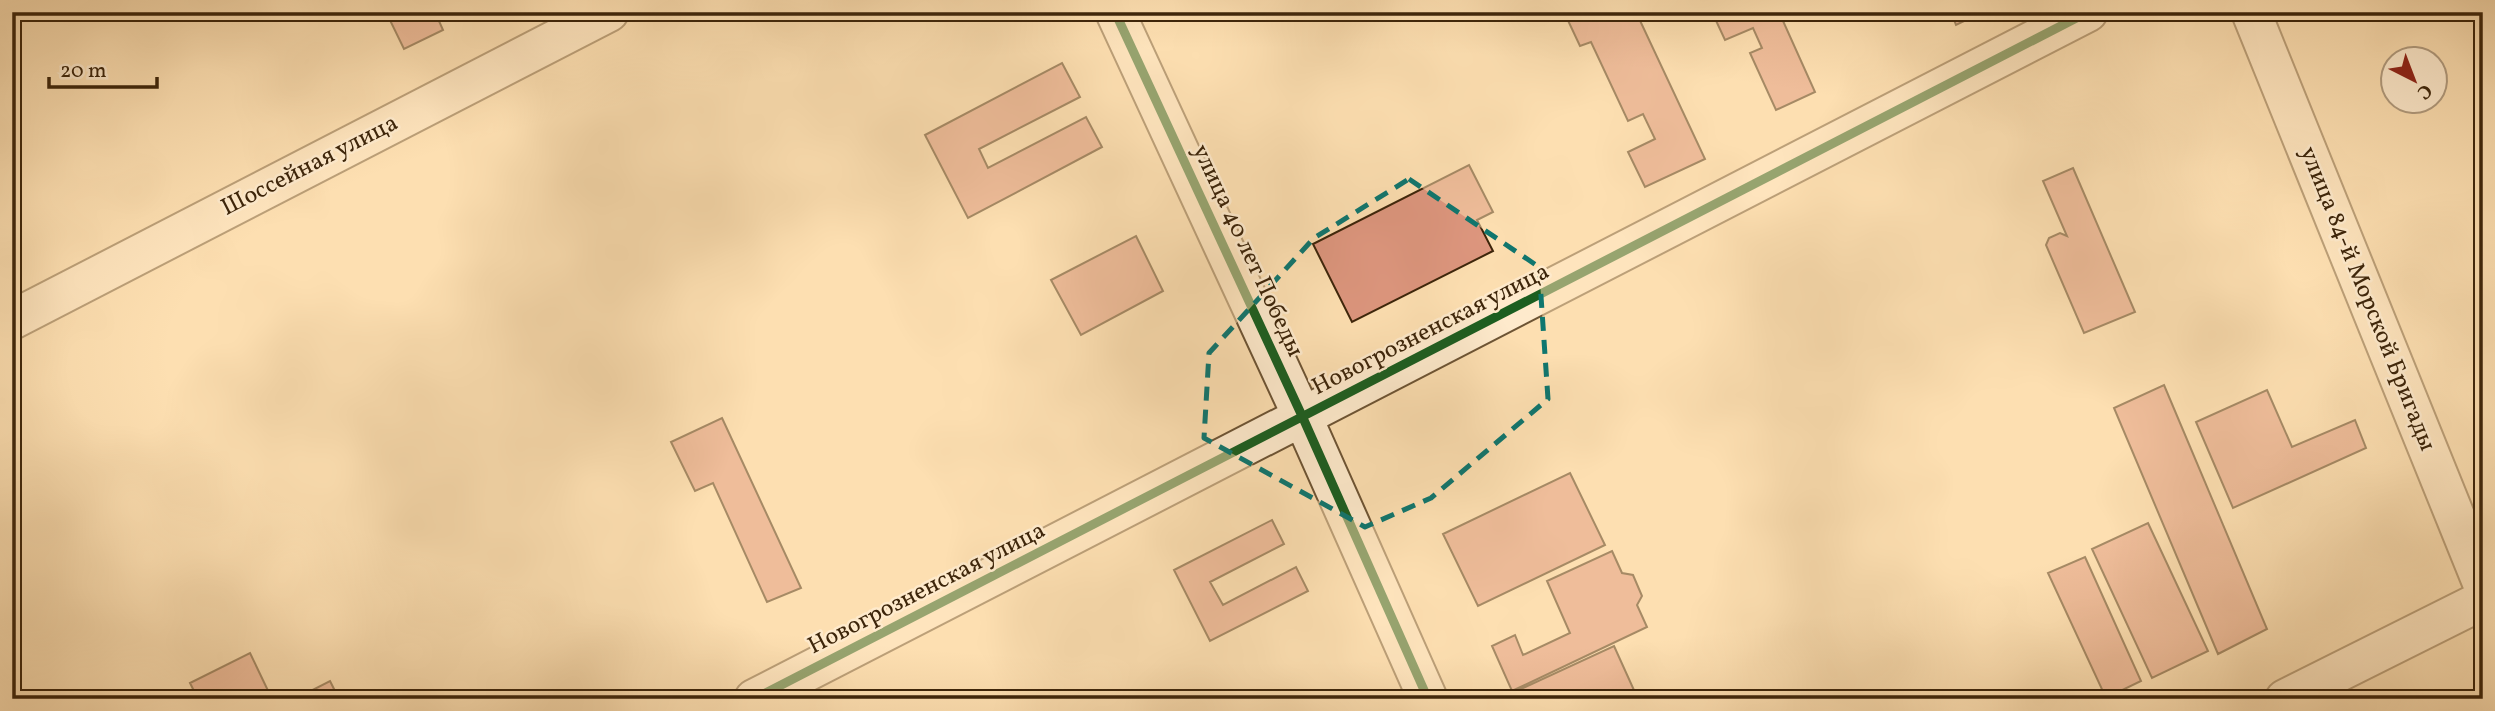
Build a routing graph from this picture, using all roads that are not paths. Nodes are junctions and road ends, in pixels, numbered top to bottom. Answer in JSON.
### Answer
{"nodes":[{"id":1,"x":608,"y":12,"type":"edge"},
{"id":2,"x":1115,"y":12,"type":"edge"},
{"id":3,"x":2088,"y":12,"type":"edge"},
{"id":4,"x":2251,"y":12,"type":"edge"},
{"id":5,"x":12,"y":320,"type":"edge"},
{"id":6,"x":1303,"y":418,"type":"junction"},
{"id":7,"x":2483,"y":585,"type":"edge"},
{"id":8,"x":2483,"y":600,"type":"edge"},
{"id":9,"x":754,"y":699,"type":"edge"},
{"id":10,"x":1428,"y":699,"type":"edge"},
{"id":11,"x":2285,"y":699,"type":"edge"}],
"edges":[{"from":1,"to":5,"type":"street","name":"Шоссейная улица"},
{"from":2,"to":6,"type":"street","name":"улица 40 лет Победы"},
{"from":3,"to":6,"type":"street","name":"Новогрозненская улица"},
{"from":4,"to":7,"type":"street","name":"улица 84-й Морской Бригады"},
{"from":6,"to":9,"type":"street","name":"Новогрозненская улица"},
{"from":6,"to":10,"type":"street","name":"улица 40 лет Победы"},
{"from":8,"to":11,"type":"street"}]}
